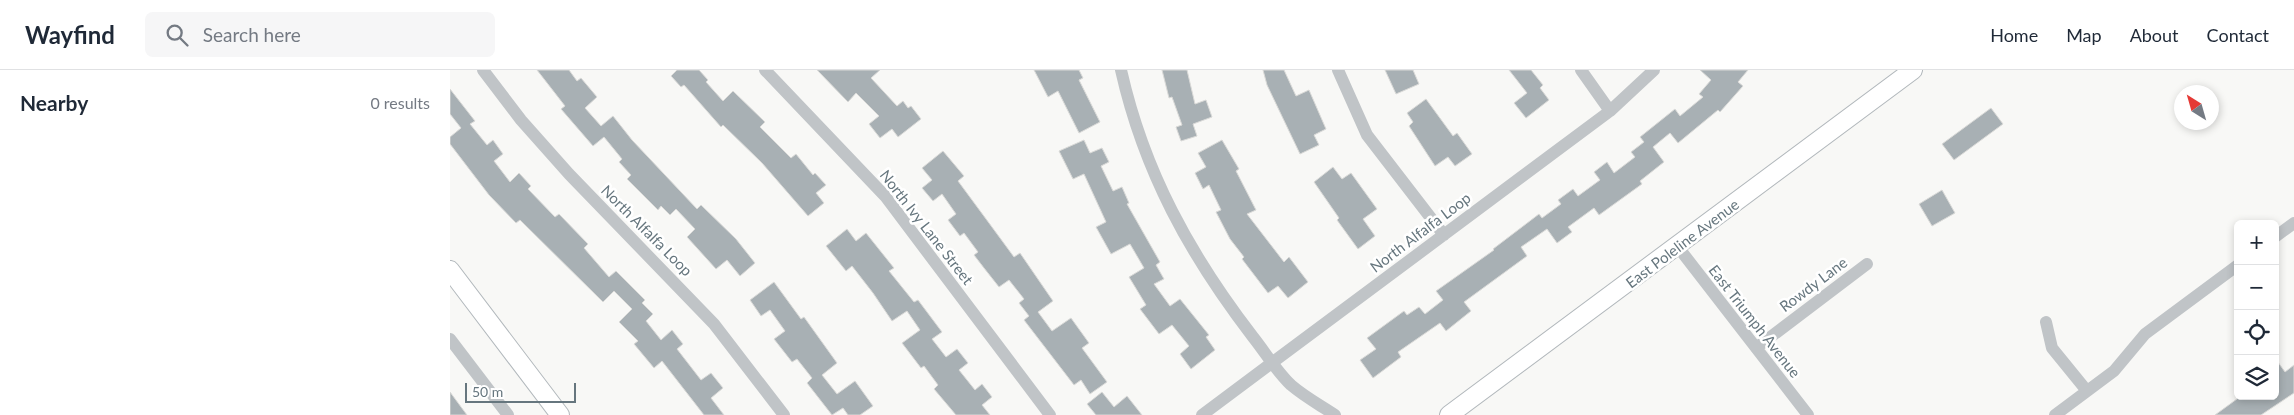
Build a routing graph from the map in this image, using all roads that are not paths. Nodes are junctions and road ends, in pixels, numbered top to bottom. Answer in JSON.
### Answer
{"nodes":[{"id":1,"x":483,"y":70,"type":"edge"},
{"id":2,"x":765,"y":70,"type":"edge"},
{"id":3,"x":1121,"y":70,"type":"edge"},
{"id":4,"x":1338,"y":70,"type":"edge"},
{"id":5,"x":1581,"y":70,"type":"edge"},
{"id":6,"x":1654,"y":70,"type":"edge"},
{"id":7,"x":1913,"y":70,"type":"edge"},
{"id":8,"x":1610,"y":111,"type":"junction"},
{"id":9,"x":2294,"y":223,"type":"edge"},
{"id":10,"x":2279,"y":234,"type":"edge"},
{"id":11,"x":1444,"y":235,"type":"junction"},
{"id":12,"x":1678,"y":246,"type":"junction"},
{"id":13,"x":1867,"y":264,"type":"dead end"},
{"id":14,"x":2234,"y":268,"type":"edge"},
{"id":15,"x":450,"y":270,"type":"edge"},
{"id":16,"x":2046,"y":322,"type":"dead end"},
{"id":17,"x":450,"y":339,"type":"edge"},
{"id":18,"x":1756,"y":348,"type":"junction"},
{"id":19,"x":1273,"y":362,"type":"junction"},
{"id":20,"x":2087,"y":391,"type":"junction"},
{"id":21,"x":508,"y":415,"type":"edge"},
{"id":22,"x":560,"y":415,"type":"edge"},
{"id":23,"x":784,"y":415,"type":"edge"},
{"id":24,"x":1050,"y":415,"type":"edge"},
{"id":25,"x":1202,"y":415,"type":"edge"},
{"id":26,"x":1335,"y":415,"type":"edge"},
{"id":27,"x":1449,"y":415,"type":"edge"},
{"id":28,"x":1808,"y":415,"type":"edge"},
{"id":29,"x":2055,"y":415,"type":"edge"}],
"edges":[{"from":1,"to":23,"type":"street","name":"North Alfalfa Loop"},
{"from":2,"to":24,"type":"street","name":"North Ivy Lane Street"},
{"from":3,"to":19,"type":"street"},
{"from":4,"to":11,"type":"street"},
{"from":5,"to":8,"type":"street"},
{"from":6,"to":8,"type":"street","name":"North Alfalfa Loop"},
{"from":7,"to":12,"type":"main road","name":"East Poleline Avenue"},
{"from":8,"to":11,"type":"street","name":"North Alfalfa Loop"},
{"from":9,"to":10,"type":"street"},
{"from":11,"to":19,"type":"street","name":"North Alfalfa Loop"},
{"from":12,"to":18,"type":"street","name":"East Triumph Avenue"},
{"from":12,"to":27,"type":"main road","name":"East Poleline Avenue"},
{"from":13,"to":18,"type":"street","name":"Rowdy Lane"},
{"from":14,"to":20,"type":"street"},
{"from":15,"to":22,"type":"main road"},
{"from":16,"to":20,"type":"street"},
{"from":17,"to":21,"type":"street"},
{"from":18,"to":28,"type":"street","name":"East Triumph Avenue"},
{"from":19,"to":25,"type":"street","name":"North Alfalfa Loop"},
{"from":19,"to":26,"type":"street"},
{"from":20,"to":29,"type":"street"}]}
